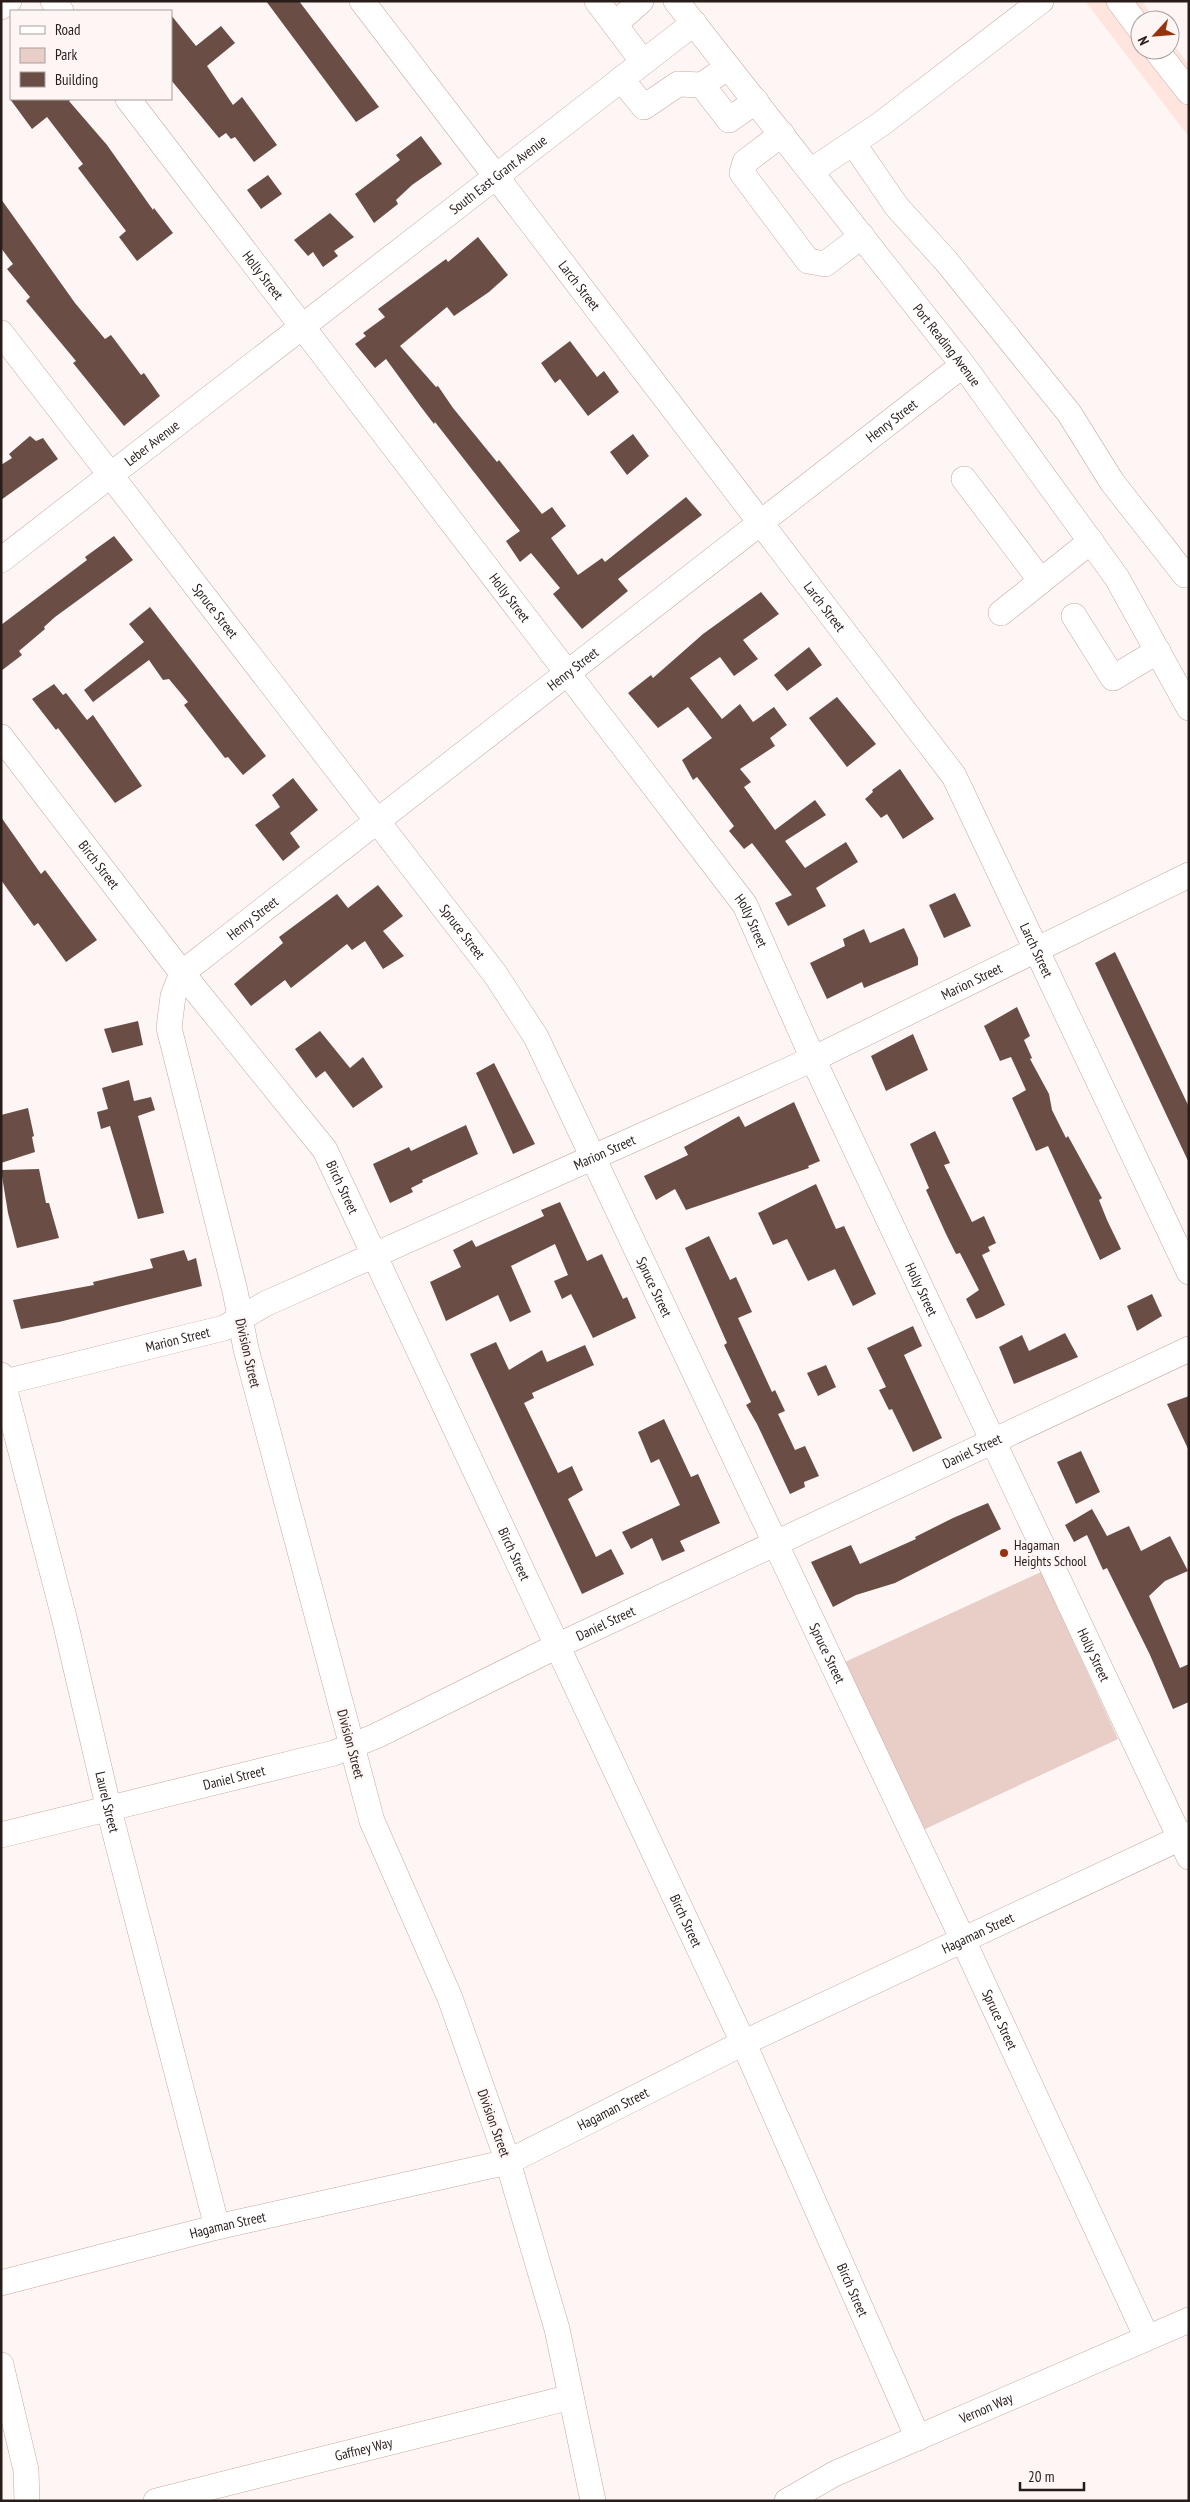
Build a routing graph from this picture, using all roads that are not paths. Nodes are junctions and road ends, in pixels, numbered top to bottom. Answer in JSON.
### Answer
{"nodes":[{"id":1,"x":9,"y":1,"type":"edge"},
{"id":2,"x":362,"y":1,"type":"edge"},
{"id":3,"x":597,"y":1,"type":"edge"},
{"id":4,"x":641,"y":1,"type":"edge"},
{"id":5,"x":676,"y":1,"type":"edge"},
{"id":6,"x":1041,"y":1,"type":"edge"},
{"id":7,"x":1119,"y":1,"type":"edge"},
{"id":8,"x":1,"y":7,"type":"edge"},
{"id":9,"x":1130,"y":16,"type":"edge"},
{"id":10,"x":694,"y":23,"type":"junction"},
{"id":11,"x":615,"y":24,"type":"junction"},
{"id":12,"x":1164,"y":60,"type":"edge"},
{"id":13,"x":644,"y":62,"type":"junction"},
{"id":14,"x":728,"y":67,"type":"junction"},
{"id":15,"x":621,"y":79,"type":"junction"},
{"id":16,"x":702,"y":85,"type":"junction"},
{"id":17,"x":1189,"y":92,"type":"edge"},
{"id":18,"x":129,"y":100,"type":"edge"},
{"id":19,"x":756,"y":101,"type":"junction"},
{"id":20,"x":782,"y":134,"type":"junction"},
{"id":21,"x":853,"y":143,"type":"junction"},
{"id":22,"x":811,"y":171,"type":"junction"},
{"id":23,"x":496,"y":176,"type":"junction"},
{"id":24,"x":862,"y":236,"type":"junction"},
{"id":25,"x":302,"y":326,"type":"junction"},
{"id":26,"x":1,"y":333,"type":"edge"},
{"id":27,"x":963,"y":365,"type":"junction"},
{"id":28,"x":110,"y":474,"type":"junction"},
{"id":29,"x":964,"y":479,"type":"dead end"},
{"id":30,"x":760,"y":522,"type":"junction"},
{"id":31,"x":1091,"y":541,"type":"junction"},
{"id":32,"x":1,"y":560,"type":"edge"},
{"id":33,"x":1189,"y":574,"type":"edge"},
{"id":34,"x":1041,"y":581,"type":"junction"},
{"id":35,"x":1001,"y":613,"type":"dead end"},
{"id":36,"x":1074,"y":616,"type":"dead end"},
{"id":37,"x":1158,"y":651,"type":"junction"},
{"id":38,"x":567,"y":672,"type":"junction"},
{"id":39,"x":1189,"y":708,"type":"edge"},
{"id":40,"x":1,"y":737,"type":"edge"},
{"id":41,"x":376,"y":820,"type":"junction"},
{"id":42,"x":1189,"y":875,"type":"edge"},
{"id":43,"x":1037,"y":950,"type":"junction"},
{"id":44,"x":182,"y":973,"type":"junction"},
{"id":45,"x":813,"y":1059,"type":"junction"},
{"id":46,"x":593,"y":1157,"type":"junction"},
{"id":47,"x":374,"y":1255,"type":"junction"},
{"id":48,"x":1189,"y":1272,"type":"edge"},
{"id":49,"x":240,"y":1318,"type":"junction"},
{"id":50,"x":1189,"y":1349,"type":"edge"},
{"id":51,"x":2,"y":1380,"type":"edge"},
{"id":52,"x":994,"y":1440,"type":"junction"},
{"id":53,"x":775,"y":1543,"type":"junction"},
{"id":54,"x":557,"y":1646,"type":"junction"},
{"id":55,"x":351,"y":1744,"type":"junction"},
{"id":56,"x":109,"y":1810,"type":"junction"},
{"id":57,"x":1,"y":1835,"type":"edge"},
{"id":58,"x":1186,"y":1843,"type":"edge"},
{"id":59,"x":963,"y":1940,"type":"junction"},
{"id":60,"x":743,"y":2043,"type":"junction"},
{"id":61,"x":508,"y":2162,"type":"junction"},
{"id":62,"x":217,"y":2227,"type":"junction"},
{"id":63,"x":1,"y":2282,"type":"edge"},
{"id":64,"x":1189,"y":2320,"type":"edge"},
{"id":65,"x":1147,"y":2338,"type":"junction"},
{"id":66,"x":1,"y":2365,"type":"edge"},
{"id":67,"x":571,"y":2397,"type":"junction"},
{"id":68,"x":918,"y":2438,"type":"junction"},
{"id":69,"x":27,"y":2501,"type":"edge"},
{"id":70,"x":156,"y":2501,"type":"edge"},
{"id":71,"x":593,"y":2501,"type":"edge"},
{"id":72,"x":787,"y":2501,"type":"edge"}],
"edges":[{"from":1,"to":8,"type":"street"},
{"from":2,"to":23,"type":"street","name":"Larch Street"},
{"from":3,"to":11,"type":"street"},
{"from":4,"to":11,"type":"street"},
{"from":5,"to":10,"type":"street","name":"Port Reading Avenue"},
{"from":6,"to":21,"type":"street"},
{"from":7,"to":9,"type":"street"},
{"from":10,"to":13,"type":"street","name":"South East Grant Avenue"},
{"from":10,"to":14,"type":"street","name":"Port Reading Avenue"},
{"from":11,"to":13,"type":"street"},
{"from":12,"to":17,"type":"street"},
{"from":13,"to":15,"type":"street","name":"South East Grant Avenue"},
{"from":14,"to":16,"type":"street"},
{"from":14,"to":19,"type":"street","name":"Port Reading Avenue"},
{"from":15,"to":16,"type":"street"},
{"from":15,"to":23,"type":"street","name":"South East Grant Avenue"},
{"from":16,"to":19,"type":"street"},
{"from":18,"to":25,"type":"street","name":"Holly Street"},
{"from":19,"to":20,"type":"street","name":"Port Reading Avenue"},
{"from":20,"to":22,"type":"street","name":"Port Reading Avenue"},
{"from":20,"to":24,"type":"street"},
{"from":21,"to":22,"type":"street"},
{"from":21,"to":33,"type":"street"},
{"from":22,"to":24,"type":"street","name":"Port Reading Avenue"},
{"from":23,"to":25,"type":"street","name":"South East Grant Avenue"},
{"from":23,"to":30,"type":"street","name":"Larch Street"},
{"from":24,"to":27,"type":"street","name":"Port Reading Avenue"},
{"from":25,"to":28,"type":"street","name":"Leber Avenue"},
{"from":25,"to":38,"type":"street","name":"Holly Street"},
{"from":26,"to":28,"type":"street","name":"Spruce Street"},
{"from":27,"to":30,"type":"street","name":"Henry Street"},
{"from":27,"to":31,"type":"street","name":"Port Reading Avenue"},
{"from":28,"to":32,"type":"street","name":"Leber Avenue"},
{"from":28,"to":41,"type":"street","name":"Spruce Street"},
{"from":29,"to":34,"type":"street"},
{"from":30,"to":38,"type":"street","name":"Henry Street"},
{"from":30,"to":43,"type":"street","name":"Larch Street"},
{"from":31,"to":34,"type":"street"},
{"from":31,"to":37,"type":"street","name":"Port Reading Avenue"},
{"from":34,"to":35,"type":"street"},
{"from":36,"to":37,"type":"street"},
{"from":37,"to":39,"type":"street","name":"Port Reading Avenue"},
{"from":38,"to":41,"type":"street","name":"Henry Street"},
{"from":38,"to":45,"type":"street","name":"Holly Street"},
{"from":40,"to":44,"type":"street","name":"Birch Street"},
{"from":41,"to":44,"type":"street","name":"Henry Street"},
{"from":41,"to":46,"type":"street","name":"Spruce Street"},
{"from":42,"to":43,"type":"street","name":"Marion Street"},
{"from":43,"to":45,"type":"street","name":"Marion Street"},
{"from":43,"to":48,"type":"street","name":"Larch Street"},
{"from":44,"to":47,"type":"street","name":"Birch Street"},
{"from":44,"to":49,"type":"street","name":"Division Street"},
{"from":45,"to":46,"type":"street","name":"Marion Street"},
{"from":45,"to":52,"type":"street","name":"Holly Street"},
{"from":46,"to":47,"type":"street","name":"Marion Street"},
{"from":46,"to":53,"type":"street","name":"Spruce Street"},
{"from":47,"to":49,"type":"street","name":"Marion Street"},
{"from":47,"to":54,"type":"street","name":"Birch Street"},
{"from":49,"to":51,"type":"street","name":"Marion Street"},
{"from":49,"to":55,"type":"street","name":"Division Street"},
{"from":50,"to":52,"type":"street","name":"Daniel Street"},
{"from":51,"to":56,"type":"street","name":"Laurel Street"},
{"from":52,"to":53,"type":"street","name":"Daniel Street"},
{"from":52,"to":58,"type":"street","name":"Holly Street"},
{"from":53,"to":54,"type":"street","name":"Daniel Street"},
{"from":53,"to":59,"type":"street","name":"Spruce Street"},
{"from":54,"to":55,"type":"street","name":"Daniel Street"},
{"from":54,"to":60,"type":"street","name":"Birch Street"},
{"from":55,"to":56,"type":"street","name":"Daniel Street"},
{"from":55,"to":61,"type":"street","name":"Division Street"},
{"from":56,"to":57,"type":"street","name":"Daniel Street"},
{"from":56,"to":62,"type":"street","name":"Laurel Street"},
{"from":58,"to":59,"type":"street","name":"Hagaman Street"},
{"from":59,"to":60,"type":"street","name":"Hagaman Street"},
{"from":59,"to":65,"type":"street","name":"Spruce Street"},
{"from":60,"to":61,"type":"street","name":"Hagaman Street"},
{"from":60,"to":68,"type":"street","name":"Birch Street"},
{"from":61,"to":62,"type":"street","name":"Hagaman Street"},
{"from":61,"to":67,"type":"street","name":"Division Street"},
{"from":62,"to":63,"type":"street","name":"Hagaman Street"},
{"from":64,"to":65,"type":"street","name":"Vernon Way"},
{"from":65,"to":68,"type":"street","name":"Vernon Way"},
{"from":66,"to":69,"type":"street"},
{"from":67,"to":70,"type":"street","name":"Gaffney Way"},
{"from":67,"to":71,"type":"street","name":"Division Street"},
{"from":68,"to":72,"type":"street","name":"Vernon Way"}]}
